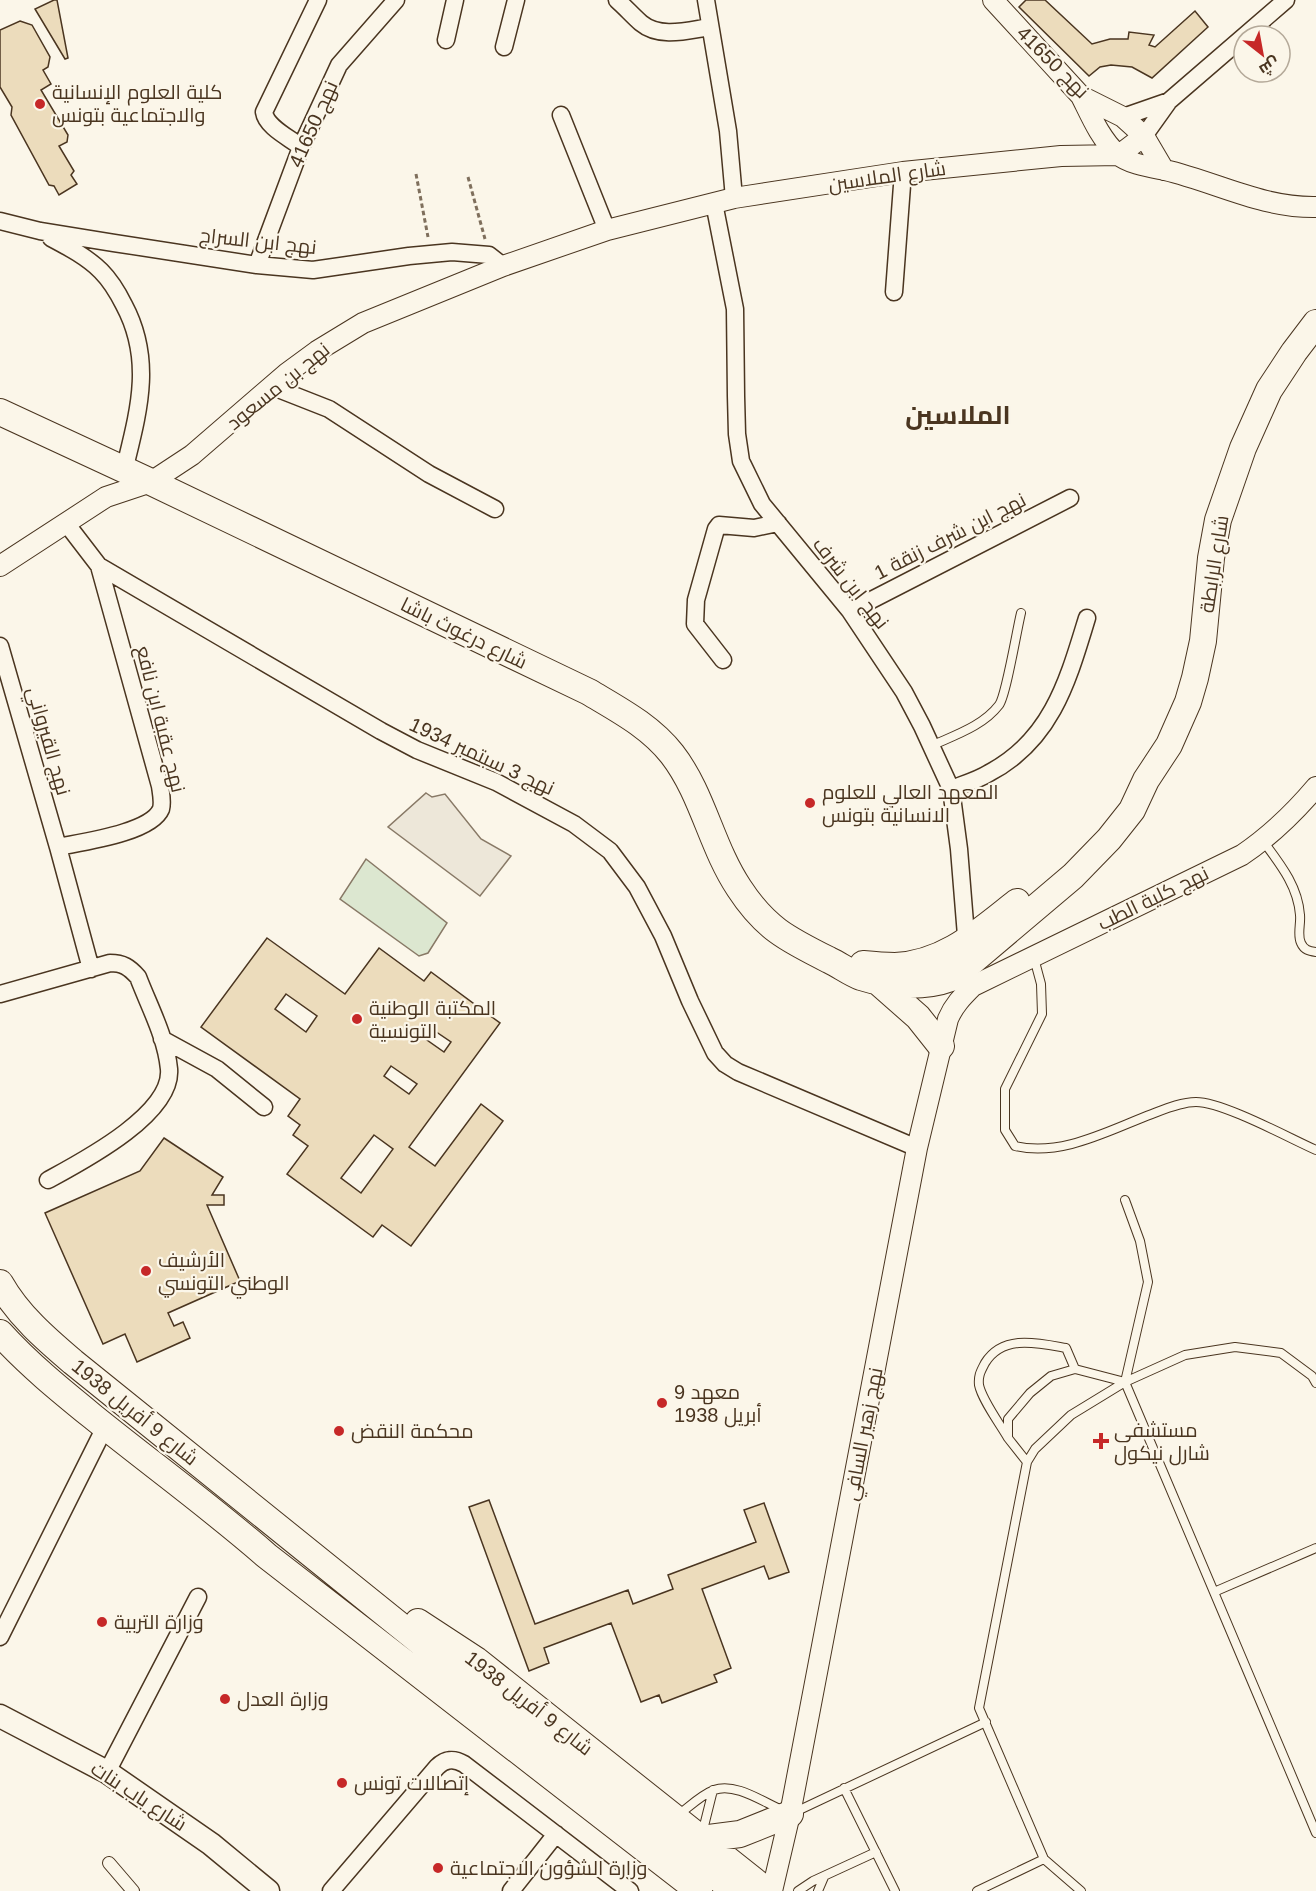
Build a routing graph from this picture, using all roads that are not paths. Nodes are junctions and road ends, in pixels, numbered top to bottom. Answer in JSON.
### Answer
{"nodes":[{"id":1,"x":318,"y":0,"type":"edge"},
{"id":2,"x":396,"y":0,"type":"edge"},
{"id":3,"x":455,"y":0,"type":"edge"},
{"id":4,"x":516,"y":0,"type":"edge"},
{"id":5,"x":617,"y":0,"type":"edge"},
{"id":6,"x":706,"y":0,"type":"edge"},
{"id":7,"x":993,"y":0,"type":"edge"},
{"id":8,"x":1286,"y":0,"type":"edge"},
{"id":9,"x":710,"y":27,"type":"junction"},
{"id":10,"x":446,"y":40,"type":"dead end"},
{"id":11,"x":504,"y":47,"type":"dead end"},
{"id":12,"x":1081,"y":96,"type":"junction"},
{"id":13,"x":1169,"y":100,"type":"junction"},
{"id":14,"x":561,"y":115,"type":"dead end"},
{"id":15,"x":1123,"y":117,"type":"junction"},
{"id":16,"x":1099,"y":133,"type":"junction"},
{"id":17,"x":1144,"y":136,"type":"junction"},
{"id":18,"x":301,"y":147,"type":"junction"},
{"id":19,"x":1119,"y":155,"type":"junction"},
{"id":20,"x":1061,"y":156,"type":"junction"},
{"id":21,"x":1164,"y":170,"type":"junction"},
{"id":22,"x":903,"y":172,"type":"junction"},
{"id":23,"x":734,"y":198,"type":"junction"},
{"id":24,"x":714,"y":203,"type":"junction"},
{"id":25,"x":1316,"y":207,"type":"edge"},
{"id":26,"x":0,"y":221,"type":"edge"},
{"id":27,"x":607,"y":230,"type":"junction"},
{"id":28,"x":40,"y":231,"type":"junction"},
{"id":29,"x":496,"y":261,"type":"junction"},
{"id":30,"x":257,"y":265,"type":"junction"},
{"id":31,"x":894,"y":292,"type":"dead end"},
{"id":32,"x":1316,"y":323,"type":"edge"},
{"id":33,"x":273,"y":387,"type":"junction"},
{"id":34,"x":0,"y":412,"type":"edge"},
{"id":35,"x":124,"y":471,"type":"junction"},
{"id":36,"x":151,"y":482,"type":"junction"},
{"id":37,"x":1070,"y":498,"type":"dead end"},
{"id":38,"x":495,"y":508,"type":"dead end"},
{"id":39,"x":66,"y":523,"type":"junction"},
{"id":40,"x":778,"y":524,"type":"junction"},
{"id":41,"x":0,"y":566,"type":"edge"},
{"id":42,"x":99,"y":566,"type":"junction"},
{"id":43,"x":850,"y":611,"type":"junction"},
{"id":44,"x":1021,"y":613,"type":"dead end"},
{"id":45,"x":1086,"y":618,"type":"dead end"},
{"id":46,"x":0,"y":646,"type":"edge"},
{"id":47,"x":723,"y":660,"type":"dead end"},
{"id":48,"x":931,"y":746,"type":"junction"},
{"id":49,"x":1316,"y":787,"type":"edge"},
{"id":50,"x":951,"y":789,"type":"junction"},
{"id":51,"x":1263,"y":841,"type":"junction"},
{"id":52,"x":58,"y":847,"type":"junction"},
{"id":53,"x":1316,"y":952,"type":"edge"},
{"id":54,"x":1034,"y":958,"type":"junction"},
{"id":55,"x":832,"y":962,"type":"junction"},
{"id":56,"x":969,"y":964,"type":"junction"},
{"id":57,"x":91,"y":969,"type":"junction"},
{"id":58,"x":876,"y":980,"type":"junction"},
{"id":59,"x":0,"y":994,"type":"edge"},
{"id":60,"x":162,"y":1039,"type":"junction"},
{"id":61,"x":941,"y":1046,"type":"junction"},
{"id":62,"x":264,"y":1107,"type":"dead end"},
{"id":63,"x":917,"y":1148,"type":"junction"},
{"id":64,"x":1316,"y":1150,"type":"edge"},
{"id":65,"x":48,"y":1179,"type":"dead end"},
{"id":66,"x":1125,"y":1200,"type":"dead end"},
{"id":67,"x":0,"y":1283,"type":"edge"},
{"id":68,"x":0,"y":1333,"type":"edge"},
{"id":69,"x":1075,"y":1369,"type":"junction"},
{"id":70,"x":1125,"y":1382,"type":"junction"},
{"id":71,"x":1316,"y":1383,"type":"edge"},
{"id":72,"x":105,"y":1427,"type":"junction"},
{"id":73,"x":1008,"y":1438,"type":"junction"},
{"id":74,"x":1027,"y":1462,"type":"junction"},
{"id":75,"x":280,"y":1530,"type":"junction"},
{"id":76,"x":1316,"y":1548,"type":"edge"},
{"id":77,"x":267,"y":1556,"type":"junction"},
{"id":78,"x":1214,"y":1592,"type":"junction"},
{"id":79,"x":198,"y":1597,"type":"dead end"},
{"id":80,"x":0,"y":1637,"type":"edge"},
{"id":81,"x":0,"y":1716,"type":"edge"},
{"id":82,"x":986,"y":1722,"type":"junction"},
{"id":83,"x":107,"y":1772,"type":"junction"},
{"id":84,"x":844,"y":1788,"type":"junction"},
{"id":85,"x":712,"y":1790,"type":"junction"},
{"id":86,"x":614,"y":1813,"type":"junction"},
{"id":87,"x":790,"y":1814,"type":"junction"},
{"id":88,"x":675,"y":1818,"type":"junction"},
{"id":89,"x":1316,"y":1833,"type":"edge"},
{"id":90,"x":556,"y":1834,"type":"junction"},
{"id":91,"x":701,"y":1839,"type":"junction"},
{"id":92,"x":876,"y":1852,"type":"junction"},
{"id":93,"x":1044,"y":1859,"type":"junction"},
{"id":94,"x":109,"y":1863,"type":"dead end"},
{"id":95,"x":824,"y":1877,"type":"junction"},
{"id":96,"x":133,"y":1891,"type":"edge"},
{"id":97,"x":268,"y":1891,"type":"edge"},
{"id":98,"x":331,"y":1891,"type":"edge"},
{"id":99,"x":511,"y":1891,"type":"edge"},
{"id":100,"x":630,"y":1891,"type":"edge"},
{"id":101,"x":670,"y":1891,"type":"edge"},
{"id":102,"x":699,"y":1891,"type":"edge"},
{"id":103,"x":735,"y":1891,"type":"edge"},
{"id":104,"x":767,"y":1891,"type":"edge"},
{"id":105,"x":772,"y":1891,"type":"edge"},
{"id":106,"x":798,"y":1891,"type":"edge"},
{"id":107,"x":818,"y":1891,"type":"edge"},
{"id":108,"x":895,"y":1891,"type":"edge"},
{"id":109,"x":977,"y":1891,"type":"edge"},
{"id":110,"x":1081,"y":1891,"type":"edge"}],
"edges":[{"from":1,"to":18,"type":"street"},
{"from":2,"to":18,"type":"street","name":"نهج 41650"},
{"from":3,"to":10,"type":"street"},
{"from":4,"to":11,"type":"street"},
{"from":5,"to":9,"type":"street"},
{"from":6,"to":9,"type":"street"},
{"from":7,"to":12,"type":"street","name":"نهج 41650"},
{"from":8,"to":13,"type":"street"},
{"from":9,"to":23,"type":"street"},
{"from":12,"to":15,"type":"street","name":"نهج 41650"},
{"from":12,"to":16,"type":"street","name":"شارع الملاسين"},
{"from":13,"to":15,"type":"street"},
{"from":13,"to":17,"type":"street"},
{"from":14,"to":27,"type":"street"},
{"from":15,"to":16,"type":"street","name":"شارع الملاسين"},
{"from":15,"to":17,"type":"street","name":"نهج 41650"},
{"from":16,"to":19,"type":"street","name":"شارع الملاسين"},
{"from":16,"to":20,"type":"street","name":"شارع الملاسين"},
{"from":17,"to":19,"type":"street"},
{"from":17,"to":21,"type":"street","name":"نهج 41650"},
{"from":18,"to":30,"type":"street","name":"نهج 41650"},
{"from":19,"to":20,"type":"street","name":"شارع الملاسين"},
{"from":19,"to":21,"type":"street","name":"شارع الملاسين"},
{"from":20,"to":22,"type":"street","name":"شارع الملاسين"},
{"from":21,"to":25,"type":"street","name":"شارع الملاسين"},
{"from":22,"to":23,"type":"street","name":"شارع الملاسين"},
{"from":22,"to":31,"type":"street"},
{"from":23,"to":24,"type":"street","name":"شارع الملاسين"},
{"from":24,"to":27,"type":"street","name":"نهج بن مسعود"},
{"from":24,"to":40,"type":"street","name":"نهج ابن شرف"},
{"from":26,"to":28,"type":"street","name":"نهج ابن السراج"},
{"from":27,"to":29,"type":"street","name":"نهج بن مسعود"},
{"from":28,"to":30,"type":"street","name":"نهج ابن السراج"},
{"from":28,"to":35,"type":"street","name":"نهج ابن السراج"},
{"from":29,"to":30,"type":"street","name":"نهج ابن السراج"},
{"from":29,"to":33,"type":"street","name":"نهج بن مسعود"},
{"from":32,"to":56,"type":"main road","name":"شارع الرابطة"},
{"from":33,"to":36,"type":"street","name":"نهج بن مسعود"},
{"from":33,"to":38,"type":"street"},
{"from":34,"to":35,"type":"main road","name":"شارع درغوث باشا"},
{"from":35,"to":36,"type":"main road","name":"شارع درغوث باشا"},
{"from":36,"to":39,"type":"street","name":"نهج بن مسعود"},
{"from":36,"to":55,"type":"main road","name":"شارع درغوث باشا"},
{"from":37,"to":43,"type":"street","name":"نهج ابن شرف زنقة 1"},
{"from":39,"to":41,"type":"street","name":"نهج بن مسعود"},
{"from":39,"to":42,"type":"street","name":"نهج عقبة ابن نافع"},
{"from":40,"to":43,"type":"street","name":"نهج ابن شرف"},
{"from":40,"to":47,"type":"street"},
{"from":42,"to":52,"type":"street","name":"نهج عقبة ابن نافع"},
{"from":42,"to":63,"type":"street","name":"نهج 3 سبتمبر 1934"},
{"from":43,"to":48,"type":"street","name":"نهج ابن شرف"},
{"from":44,"to":48,"type":"lane"},
{"from":45,"to":50,"type":"street"},
{"from":46,"to":52,"type":"street","name":"نهج القيرواني"},
{"from":48,"to":50,"type":"street","name":"نهج ابن شرف"},
{"from":49,"to":51,"type":"street","name":"نهج كلية الطب"},
{"from":50,"to":56,"type":"street","name":"نهج ابن شرف"},
{"from":51,"to":53,"type":"lane"},
{"from":51,"to":54,"type":"street","name":"نهج كلية الطب"},
{"from":52,"to":57,"type":"street"},
{"from":54,"to":56,"type":"street","name":"نهج كلية الطب"},
{"from":54,"to":64,"type":"lane"},
{"from":55,"to":56,"type":"main road","name":"شارع درغوث باشا"},
{"from":55,"to":58,"type":"main road","name":"شارع درغوث باشا"},
{"from":56,"to":58,"type":"main road","name":"شارع درغوث باشا"},
{"from":56,"to":61,"type":"street","name":"نهج زهير السافي"},
{"from":57,"to":59,"type":"street"},
{"from":57,"to":60,"type":"street"},
{"from":58,"to":61,"type":"main road"},
{"from":60,"to":62,"type":"street"},
{"from":60,"to":65,"type":"street"},
{"from":61,"to":63,"type":"street","name":"نهج زهير السافي"},
{"from":63,"to":87,"type":"street","name":"نهج زهير السافي"},
{"from":66,"to":70,"type":"lane"},
{"from":67,"to":75,"type":"main road","name":"شارع 9 أفريل 1938"},
{"from":68,"to":72,"type":"main road","name":"شارع 9 أفريل 1938"},
{"from":69,"to":70,"type":"lane"},
{"from":69,"to":73,"type":"lane"},
{"from":69,"to":73,"type":"lane"},
{"from":70,"to":71,"type":"lane"},
{"from":70,"to":74,"type":"lane"},
{"from":70,"to":78,"type":"lane"},
{"from":72,"to":77,"type":"main road","name":"شارع 9 أفريل 1938"},
{"from":72,"to":80,"type":"street"},
{"from":73,"to":74,"type":"lane"},
{"from":74,"to":82,"type":"lane"},
{"from":75,"to":86,"type":"main road","name":"شارع 9 أفريل 1938"},
{"from":75,"to":88,"type":"main road","name":"شارع 9 أفريل 1938"},
{"from":76,"to":78,"type":"lane"},
{"from":77,"to":86,"type":"main road","name":"شارع 9 أفريل 1938"},
{"from":77,"to":101,"type":"main road","name":"شارع 9 أفريل 1938"},
{"from":78,"to":89,"type":"lane"},
{"from":79,"to":83,"type":"street"},
{"from":81,"to":83,"type":"main road","name":"شارع باب بنات"},
{"from":82,"to":84,"type":"lane"},
{"from":82,"to":93,"type":"lane"},
{"from":83,"to":97,"type":"main road","name":"شارع باب بنات"},
{"from":84,"to":87,"type":"lane"},
{"from":84,"to":92,"type":"lane"},
{"from":85,"to":87,"type":"lane"},
{"from":85,"to":88,"type":"lane"},
{"from":85,"to":91,"type":"lane"},
{"from":86,"to":102,"type":"main road","name":"شارع 9 أفريل 1938"},
{"from":86,"to":103,"type":"main road","name":"شارع 9 أفريل 1938"},
{"from":87,"to":91,"type":"main road"},
{"from":87,"to":105,"type":"street","name":"نهج زهير السافي"},
{"from":88,"to":91,"type":"main road","name":"شارع 9 أفريل 1938"},
{"from":90,"to":98,"type":"street"},
{"from":90,"to":99,"type":"street"},
{"from":90,"to":100,"type":"street"},
{"from":91,"to":104,"type":"main road","name":"شارع 9 أفريل 1938"},
{"from":92,"to":95,"type":"lane"},
{"from":92,"to":108,"type":"lane"},
{"from":93,"to":109,"type":"lane"},
{"from":93,"to":110,"type":"lane"},
{"from":94,"to":96,"type":"street"},
{"from":95,"to":106,"type":"lane"},
{"from":95,"to":107,"type":"lane"}]}
